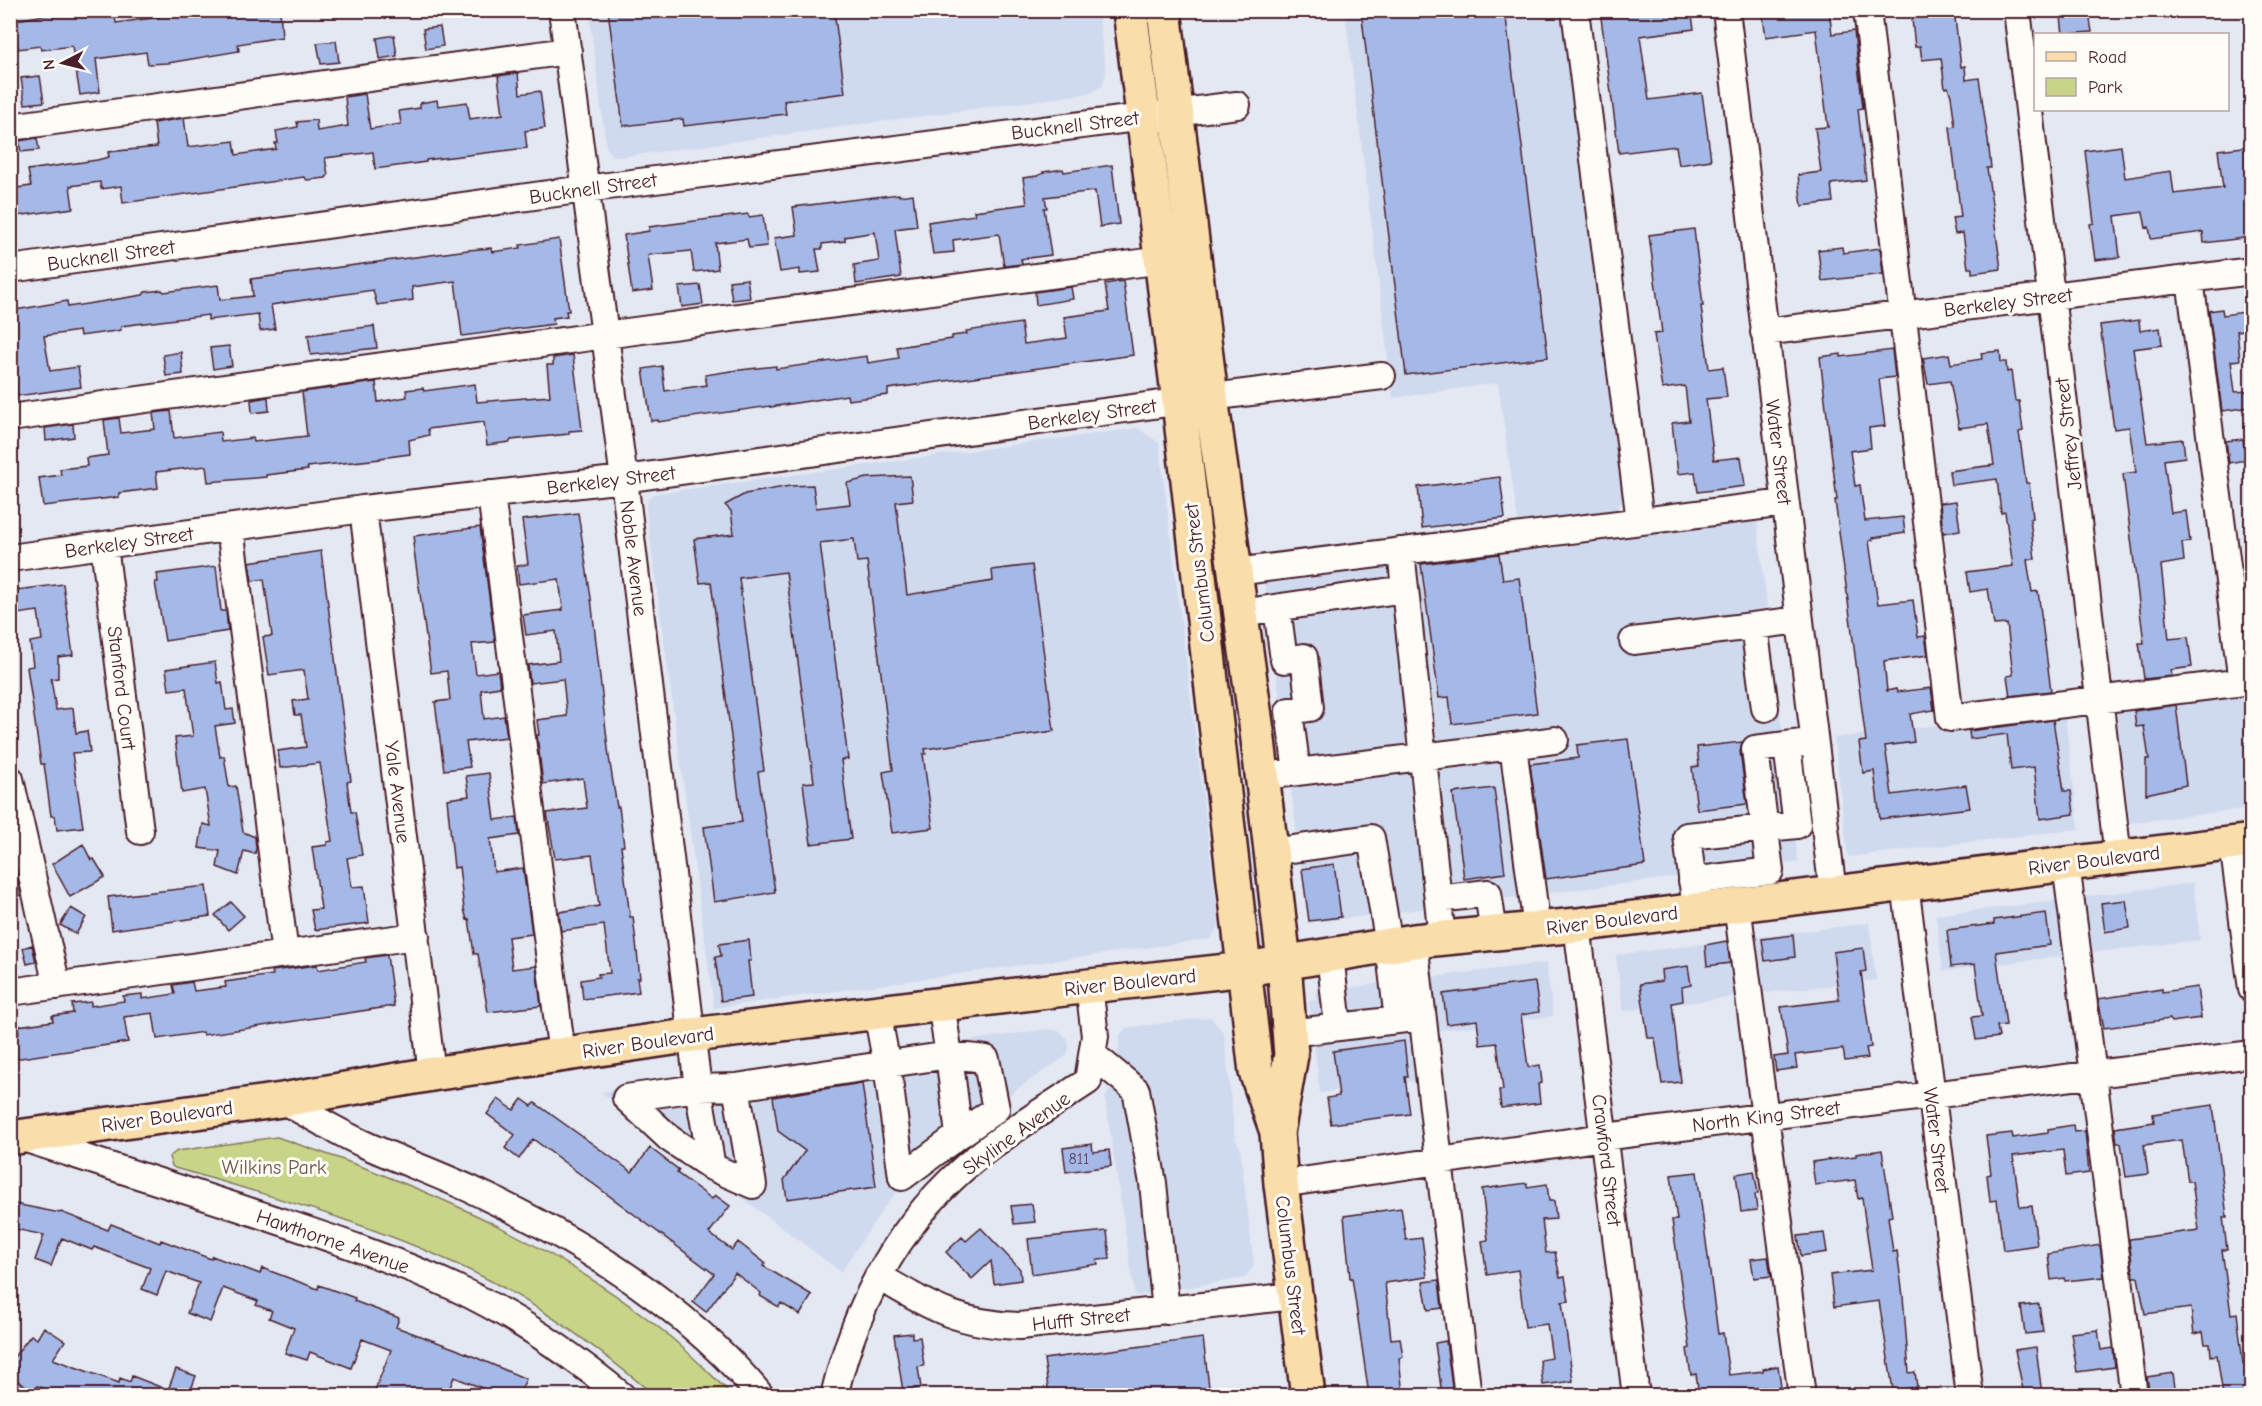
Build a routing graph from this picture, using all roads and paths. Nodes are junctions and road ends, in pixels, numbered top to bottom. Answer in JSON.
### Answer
{"nodes":[{"id":1,"x":562,"y":10,"type":"edge"},
{"id":2,"x":1130,"y":10,"type":"edge"},
{"id":3,"x":1164,"y":10,"type":"edge"},
{"id":4,"x":1575,"y":10,"type":"edge"},
{"id":5,"x":1726,"y":10,"type":"edge"},
{"id":6,"x":1867,"y":10,"type":"edge"},
{"id":7,"x":2017,"y":10,"type":"edge"},
{"id":8,"x":567,"y":51,"type":"junction"},
{"id":9,"x":1237,"y":105,"type":"dead end"},
{"id":10,"x":1176,"y":111,"type":"junction"},
{"id":11,"x":1143,"y":116,"type":"junction"},
{"id":12,"x":10,"y":127,"type":"edge"},
{"id":13,"x":585,"y":189,"type":"junction"},
{"id":14,"x":1162,"y":260,"type":"junction"},
{"id":15,"x":10,"y":269,"type":"edge"},
{"id":16,"x":2252,"y":272,"type":"edge"},
{"id":17,"x":2190,"y":279,"type":"junction"},
{"id":18,"x":2052,"y":296,"type":"junction"},
{"id":19,"x":1904,"y":315,"type":"junction"},
{"id":20,"x":1764,"y":332,"type":"junction"},
{"id":21,"x":605,"y":334,"type":"junction"},
{"id":22,"x":1382,"y":376,"type":"dead end"},
{"id":23,"x":1211,"y":397,"type":"junction"},
{"id":24,"x":1179,"y":402,"type":"junction"},
{"id":25,"x":10,"y":418,"type":"edge"},
{"id":26,"x":624,"y":479,"type":"junction"},
{"id":27,"x":491,"y":494,"type":"junction"},
{"id":28,"x":1785,"y":503,"type":"junction"},
{"id":29,"x":363,"y":509,"type":"junction"},
{"id":30,"x":1640,"y":521,"type":"junction"},
{"id":31,"x":230,"y":528,"type":"junction"},
{"id":32,"x":104,"y":545,"type":"junction"},
{"id":33,"x":1401,"y":551,"type":"junction"},
{"id":34,"x":10,"y":558,"type":"edge"},
{"id":35,"x":1235,"y":572,"type":"junction"},
{"id":36,"x":1405,"y":589,"type":"junction"},
{"id":37,"x":1277,"y":608,"type":"junction"},
{"id":38,"x":1240,"y":613,"type":"junction"},
{"id":39,"x":1800,"y":620,"type":"junction"},
{"id":40,"x":1754,"y":626,"type":"junction"},
{"id":41,"x":1633,"y":641,"type":"dead end"},
{"id":42,"x":2247,"y":681,"type":"edge"},
{"id":43,"x":2100,"y":699,"type":"junction"},
{"id":44,"x":1765,"y":708,"type":"dead end"},
{"id":45,"x":1555,"y":740,"type":"dead end"},
{"id":46,"x":1814,"y":742,"type":"junction"},
{"id":47,"x":1513,"y":746,"type":"junction"},
{"id":48,"x":1786,"y":746,"type":"junction"},
{"id":49,"x":1422,"y":756,"type":"junction"},
{"id":50,"x":1297,"y":772,"type":"junction"},
{"id":51,"x":1263,"y":776,"type":"junction"},
{"id":52,"x":10,"y":778,"type":"edge"},
{"id":53,"x":1825,"y":821,"type":"junction"},
{"id":54,"x":1797,"y":825,"type":"junction"},
{"id":55,"x":1766,"y":828,"type":"junction"},
{"id":56,"x":140,"y":831,"type":"dead end"},
{"id":57,"x":2242,"y":842,"type":"edge"},
{"id":58,"x":1271,"y":852,"type":"junction"},
{"id":59,"x":2118,"y":857,"type":"junction"},
{"id":60,"x":2066,"y":864,"type":"junction"},
{"id":61,"x":1905,"y":884,"type":"junction"},
{"id":62,"x":1772,"y":886,"type":"junction"},
{"id":63,"x":1833,"y":893,"type":"junction"},
{"id":64,"x":1694,"y":895,"type":"junction"},
{"id":65,"x":1438,"y":899,"type":"junction"},
{"id":66,"x":1737,"y":905,"type":"junction"},
{"id":67,"x":1577,"y":925,"type":"junction"},
{"id":68,"x":1538,"y":928,"type":"junction"},
{"id":69,"x":1494,"y":933,"type":"junction"},
{"id":70,"x":416,"y":936,"type":"junction"},
{"id":71,"x":1415,"y":942,"type":"junction"},
{"id":72,"x":285,"y":954,"type":"junction"},
{"id":73,"x":1330,"y":955,"type":"junction"},
{"id":74,"x":1284,"y":962,"type":"junction"},
{"id":75,"x":1246,"y":969,"type":"junction"},
{"id":76,"x":57,"y":986,"type":"junction"},
{"id":77,"x":1089,"y":986,"type":"junction"},
{"id":78,"x":2252,"y":989,"type":"edge"},
{"id":79,"x":10,"y":992,"type":"edge"},
{"id":80,"x":941,"y":1004,"type":"junction"},
{"id":81,"x":877,"y":1012,"type":"junction"},
{"id":82,"x":1410,"y":1018,"type":"junction"},
{"id":83,"x":1338,"y":1026,"type":"junction"},
{"id":84,"x":1289,"y":1033,"type":"junction"},
{"id":85,"x":693,"y":1035,"type":"junction"},
{"id":86,"x":1092,"y":1054,"type":"junction"},
{"id":87,"x":2252,"y":1054,"type":"edge"},
{"id":88,"x":562,"y":1055,"type":"junction"},
{"id":89,"x":949,"y":1055,"type":"junction"},
{"id":90,"x":887,"y":1065,"type":"junction"},
{"id":91,"x":432,"y":1074,"type":"junction"},
{"id":92,"x":2093,"y":1075,"type":"junction"},
{"id":93,"x":736,"y":1087,"type":"junction"},
{"id":94,"x":698,"y":1088,"type":"junction"},
{"id":95,"x":1932,"y":1095,"type":"junction"},
{"id":96,"x":282,"y":1100,"type":"junction"},
{"id":97,"x":1767,"y":1116,"type":"junction"},
{"id":98,"x":1277,"y":1133,"type":"junction"},
{"id":99,"x":959,"y":1135,"type":"junction"},
{"id":100,"x":1604,"y":1137,"type":"junction"},
{"id":101,"x":15,"y":1138,"type":"edge"},
{"id":102,"x":1438,"y":1161,"type":"junction"},
{"id":103,"x":712,"y":1167,"type":"junction"},
{"id":104,"x":1281,"y":1184,"type":"junction"},
{"id":105,"x":878,"y":1276,"type":"junction"},
{"id":106,"x":1294,"y":1296,"type":"junction"},
{"id":107,"x":1166,"y":1311,"type":"junction"},
{"id":108,"x":622,"y":1395,"type":"edge"},
{"id":109,"x":760,"y":1395,"type":"edge"},
{"id":110,"x":834,"y":1395,"type":"edge"},
{"id":111,"x":1308,"y":1395,"type":"edge"},
{"id":112,"x":1468,"y":1395,"type":"edge"},
{"id":113,"x":1636,"y":1395,"type":"edge"},
{"id":114,"x":1802,"y":1395,"type":"edge"},
{"id":115,"x":1970,"y":1395,"type":"edge"},
{"id":116,"x":2134,"y":1395,"type":"edge"}],
"edges":[{"from":1,"to":8,"type":"street","name":"Noble Avenue"},
{"from":2,"to":11,"type":"main road","name":"Columbus Street"},
{"from":3,"to":10,"type":"main road","name":"Columbus Street"},
{"from":4,"to":30,"type":"street"},
{"from":5,"to":20,"type":"street","name":"Water Street"},
{"from":6,"to":19,"type":"street"},
{"from":7,"to":18,"type":"street","name":"Jeffrey Street"},
{"from":8,"to":12,"type":"street"},
{"from":8,"to":13,"type":"street","name":"Noble Avenue"},
{"from":9,"to":10,"type":"street","name":"Bucknell Street"},
{"from":10,"to":11,"type":"street","name":"Bucknell Street"},
{"from":10,"to":23,"type":"main road","name":"Columbus Street"},
{"from":11,"to":13,"type":"street","name":"Bucknell Street"},
{"from":11,"to":14,"type":"main road","name":"Columbus Street"},
{"from":13,"to":15,"type":"street","name":"Bucknell Street"},
{"from":13,"to":21,"type":"street","name":"Noble Avenue"},
{"from":14,"to":21,"type":"street"},
{"from":14,"to":24,"type":"main road","name":"Columbus Street"},
{"from":16,"to":17,"type":"street","name":"Berkeley Street"},
{"from":17,"to":18,"type":"street","name":"Berkeley Street"},
{"from":17,"to":42,"type":"street"},
{"from":18,"to":19,"type":"street","name":"Berkeley Street"},
{"from":18,"to":43,"type":"street","name":"Jeffrey Street"},
{"from":19,"to":20,"type":"street","name":"Berkeley Street"},
{"from":19,"to":43,"type":"street"},
{"from":20,"to":28,"type":"street","name":"Water Street"},
{"from":21,"to":25,"type":"street"},
{"from":21,"to":26,"type":"street","name":"Noble Avenue"},
{"from":22,"to":23,"type":"street","name":"Berkeley Street"},
{"from":23,"to":24,"type":"street","name":"Berkeley Street"},
{"from":23,"to":35,"type":"main road","name":"Columbus Street"},
{"from":24,"to":26,"type":"street","name":"Berkeley Street"},
{"from":24,"to":75,"type":"main road","name":"Columbus Street"},
{"from":26,"to":27,"type":"street","name":"Berkeley Street"},
{"from":26,"to":85,"type":"street","name":"Noble Avenue"},
{"from":27,"to":29,"type":"street","name":"Berkeley Street"},
{"from":27,"to":88,"type":"street"},
{"from":28,"to":30,"type":"street"},
{"from":28,"to":39,"type":"street","name":"Water Street"},
{"from":29,"to":31,"type":"street","name":"Berkeley Street"},
{"from":29,"to":70,"type":"street","name":"Yale Avenue"},
{"from":30,"to":33,"type":"street"},
{"from":31,"to":32,"type":"street","name":"Berkeley Street"},
{"from":31,"to":72,"type":"street"},
{"from":32,"to":34,"type":"street","name":"Berkeley Street"},
{"from":32,"to":56,"type":"street","name":"Stanford Court"},
{"from":33,"to":35,"type":"street"},
{"from":33,"to":36,"type":"street"},
{"from":35,"to":38,"type":"main road","name":"Columbus Street"},
{"from":36,"to":37,"type":"street"},
{"from":36,"to":49,"type":"street"},
{"from":37,"to":38,"type":"street"},
{"from":37,"to":50,"type":"street"},
{"from":38,"to":51,"type":"main road","name":"Columbus Street"},
{"from":39,"to":40,"type":"street"},
{"from":39,"to":46,"type":"street","name":"Water Street"},
{"from":40,"to":41,"type":"street"},
{"from":40,"to":44,"type":"street"},
{"from":42,"to":43,"type":"street"},
{"from":43,"to":59,"type":"street","name":"Jeffrey Street"},
{"from":45,"to":47,"type":"street"},
{"from":46,"to":48,"type":"street"},
{"from":46,"to":53,"type":"street","name":"Water Street"},
{"from":47,"to":49,"type":"street"},
{"from":47,"to":68,"type":"street"},
{"from":48,"to":54,"type":"street"},
{"from":48,"to":55,"type":"street"},
{"from":49,"to":50,"type":"street"},
{"from":49,"to":65,"type":"street"},
{"from":50,"to":51,"type":"street"},
{"from":51,"to":58,"type":"main road","name":"Columbus Street"},
{"from":52,"to":76,"type":"street"},
{"from":53,"to":54,"type":"street"},
{"from":53,"to":63,"type":"street","name":"Water Street"},
{"from":54,"to":55,"type":"street"},
{"from":55,"to":62,"type":"street"},
{"from":55,"to":64,"type":"street"},
{"from":57,"to":59,"type":"main road","name":"River Boulevard"},
{"from":57,"to":78,"type":"street"},
{"from":58,"to":71,"type":"street"},
{"from":58,"to":74,"type":"main road","name":"Columbus Street"},
{"from":59,"to":60,"type":"main road","name":"River Boulevard"},
{"from":60,"to":61,"type":"main road","name":"River Boulevard"},
{"from":60,"to":92,"type":"street"},
{"from":61,"to":63,"type":"main road","name":"River Boulevard"},
{"from":61,"to":95,"type":"street","name":"Water Street"},
{"from":62,"to":63,"type":"main road","name":"River Boulevard"},
{"from":62,"to":64,"type":"street"},
{"from":62,"to":66,"type":"main road","name":"River Boulevard"},
{"from":64,"to":66,"type":"main road","name":"River Boulevard"},
{"from":64,"to":67,"type":"main road","name":"River Boulevard"},
{"from":65,"to":69,"type":"street"},
{"from":65,"to":71,"type":"street"},
{"from":66,"to":97,"type":"street"},
{"from":67,"to":68,"type":"main road","name":"River Boulevard"},
{"from":67,"to":100,"type":"street","name":"Crawford Street"},
{"from":68,"to":69,"type":"main road","name":"River Boulevard"},
{"from":69,"to":71,"type":"main road","name":"River Boulevard"},
{"from":70,"to":72,"type":"street"},
{"from":70,"to":91,"type":"street","name":"Yale Avenue"},
{"from":71,"to":73,"type":"main road","name":"River Boulevard"},
{"from":71,"to":82,"type":"street"},
{"from":72,"to":76,"type":"street"},
{"from":73,"to":74,"type":"main road","name":"River Boulevard"},
{"from":73,"to":83,"type":"street"},
{"from":74,"to":75,"type":"main road","name":"River Boulevard"},
{"from":74,"to":84,"type":"main road","name":"Columbus Street"},
{"from":75,"to":77,"type":"main road","name":"River Boulevard"},
{"from":75,"to":98,"type":"main road","name":"Columbus Street"},
{"from":76,"to":79,"type":"street"},
{"from":77,"to":80,"type":"main road","name":"River Boulevard"},
{"from":77,"to":86,"type":"street","name":"Skyline Avenue"},
{"from":80,"to":81,"type":"main road","name":"River Boulevard"},
{"from":80,"to":89,"type":"street"},
{"from":81,"to":85,"type":"main road","name":"River Boulevard"},
{"from":81,"to":90,"type":"street"},
{"from":82,"to":83,"type":"street"},
{"from":82,"to":102,"type":"street"},
{"from":83,"to":84,"type":"street"},
{"from":84,"to":98,"type":"main road","name":"Columbus Street"},
{"from":85,"to":88,"type":"main road","name":"River Boulevard"},
{"from":85,"to":94,"type":"street","name":"Noble Avenue"},
{"from":86,"to":105,"type":"street","name":"Skyline Avenue"},
{"from":86,"to":107,"type":"street"},
{"from":87,"to":92,"type":"street","name":"North King Street"},
{"from":88,"to":91,"type":"main road","name":"River Boulevard"},
{"from":89,"to":90,"type":"street"},
{"from":89,"to":99,"type":"street"},
{"from":89,"to":99,"type":"street"},
{"from":90,"to":93,"type":"street"},
{"from":90,"to":99,"type":"street"},
{"from":91,"to":96,"type":"main road","name":"River Boulevard"},
{"from":92,"to":95,"type":"street","name":"North King Street"},
{"from":92,"to":116,"type":"street"},
{"from":93,"to":94,"type":"street"},
{"from":93,"to":103,"type":"street"},
{"from":94,"to":103,"type":"street","name":"Noble Avenue"},
{"from":94,"to":103,"type":"street"},
{"from":95,"to":97,"type":"street","name":"North King Street"},
{"from":95,"to":115,"type":"street","name":"Water Street"},
{"from":96,"to":101,"type":"main road","name":"River Boulevard"},
{"from":96,"to":109,"type":"street"},
{"from":97,"to":100,"type":"street","name":"North King Street"},
{"from":97,"to":114,"type":"street"},
{"from":98,"to":104,"type":"main road","name":"Columbus Street"},
{"from":100,"to":102,"type":"street","name":"North King Street"},
{"from":100,"to":113,"type":"street","name":"Crawford Street"},
{"from":101,"to":108,"type":"street","name":"Hawthorne Avenue"},
{"from":102,"to":104,"type":"street","name":"North King Street"},
{"from":102,"to":112,"type":"street"},
{"from":104,"to":106,"type":"main road","name":"Columbus Street"},
{"from":105,"to":107,"type":"street","name":"Hufft Street"},
{"from":105,"to":110,"type":"street","name":"Skyline Avenue"},
{"from":106,"to":107,"type":"street","name":"Hufft Street"},
{"from":106,"to":111,"type":"main road","name":"Columbus Street"}]}
